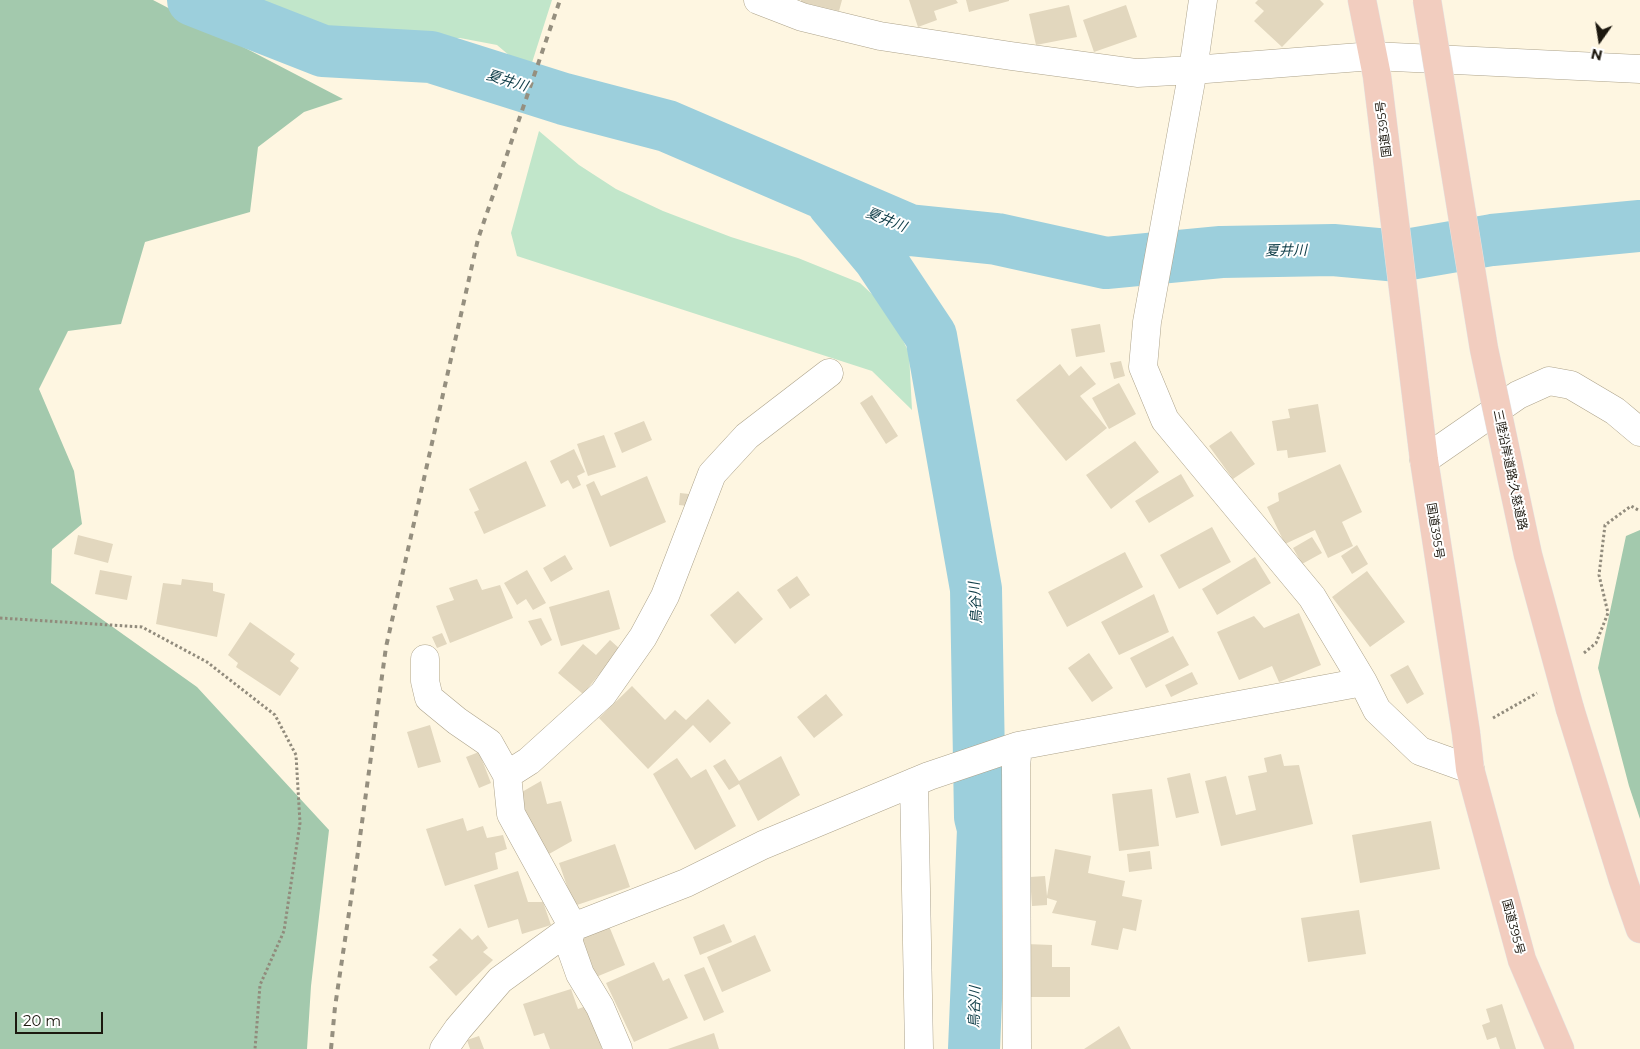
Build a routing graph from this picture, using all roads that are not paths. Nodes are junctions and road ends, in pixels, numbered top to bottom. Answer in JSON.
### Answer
{"nodes":[{"id":1,"x":758,"y":0,"type":"edge"},
{"id":2,"x":1203,"y":0,"type":"edge"},
{"id":3,"x":1362,"y":0,"type":"edge"},
{"id":4,"x":1427,"y":0,"type":"edge"},
{"id":5,"x":1375,"y":66,"type":"junction"},
{"id":6,"x":1640,"y":69,"type":"edge"},
{"id":7,"x":1193,"y":70,"type":"junction"},
{"id":8,"x":830,"y":373,"type":"dead end"},
{"id":9,"x":1640,"y":432,"type":"edge"},
{"id":10,"x":1424,"y":460,"type":"junction"},
{"id":11,"x":425,"y":659,"type":"dead end"},
{"id":12,"x":1362,"y":682,"type":"junction"},
{"id":13,"x":1008,"y":750,"type":"junction"},
{"id":14,"x":1470,"y":769,"type":"junction"},
{"id":15,"x":507,"y":775,"type":"junction"},
{"id":16,"x":922,"y":779,"type":"junction"},
{"id":17,"x":573,"y":927,"type":"junction"},
{"id":18,"x":1640,"y":928,"type":"edge"},
{"id":19,"x":444,"y":1049,"type":"edge"},
{"id":20,"x":618,"y":1049,"type":"edge"},
{"id":21,"x":918,"y":1049,"type":"edge"},
{"id":22,"x":1017,"y":1049,"type":"edge"},
{"id":23,"x":1560,"y":1049,"type":"edge"}],
"edges":[{"from":1,"to":7,"type":"street"},
{"from":2,"to":7,"type":"street"},
{"from":3,"to":5,"type":"highway","name":"国道395号"},
{"from":4,"to":18,"type":"highway","name":"三陸沿岸道路;久慈道路","bridge":true},
{"from":5,"to":6,"type":"street"},
{"from":5,"to":7,"type":"street"},
{"from":5,"to":10,"type":"highway","name":"国道395号"},
{"from":7,"to":12,"type":"street"},
{"from":8,"to":15,"type":"street"},
{"from":9,"to":10,"type":"street"},
{"from":10,"to":14,"type":"highway","name":"国道395号"},
{"from":11,"to":15,"type":"street"},
{"from":12,"to":13,"type":"street"},
{"from":12,"to":14,"type":"street"},
{"from":13,"to":16,"type":"street"},
{"from":13,"to":22,"type":"street"},
{"from":14,"to":23,"type":"highway","name":"国道395号"},
{"from":15,"to":17,"type":"street"},
{"from":16,"to":17,"type":"street"},
{"from":16,"to":21,"type":"street"},
{"from":17,"to":19,"type":"street"},
{"from":17,"to":20,"type":"street"}]}
